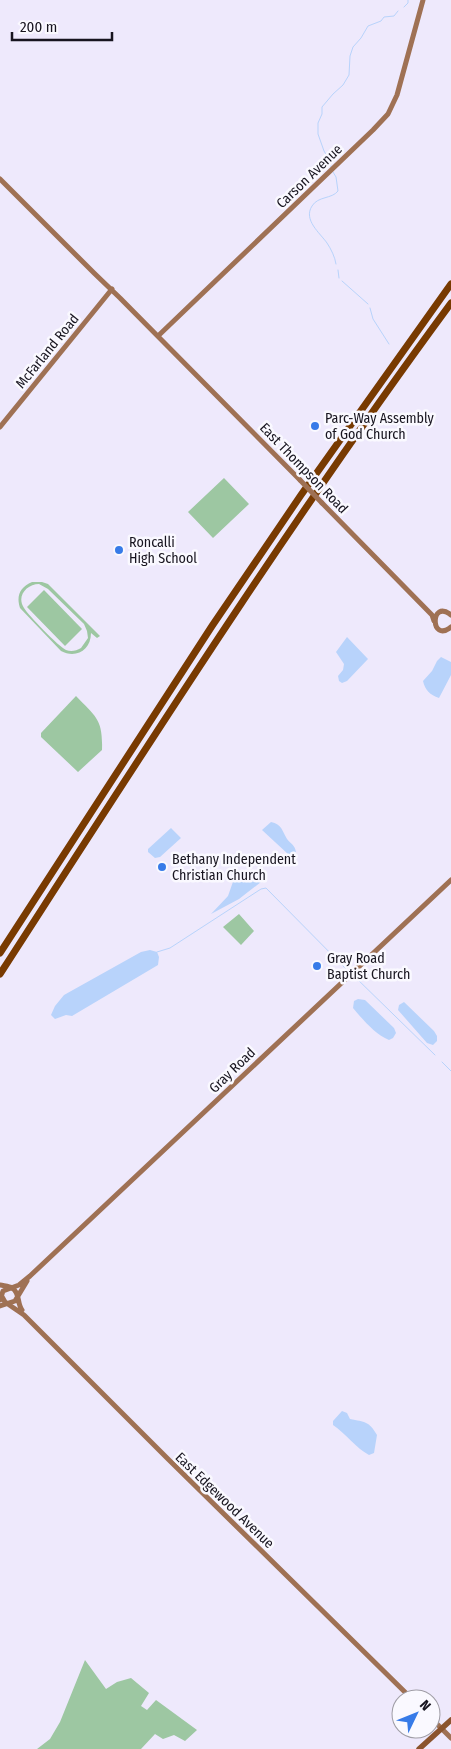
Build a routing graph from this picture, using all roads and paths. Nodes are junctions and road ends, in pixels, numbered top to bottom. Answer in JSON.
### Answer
{"nodes":[{"id":1,"x":423,"y":0,"type":"edge"},
{"id":2,"x":0,"y":179,"type":"edge"},
{"id":3,"x":451,"y":279,"type":"edge"},
{"id":4,"x":451,"y":284,"type":"edge"},
{"id":5,"x":112,"y":289,"type":"junction"},
{"id":6,"x":444,"y":292,"type":"junction"},
{"id":7,"x":451,"y":303,"type":"edge"},
{"id":8,"x":158,"y":336,"type":"junction"},
{"id":9,"x":0,"y":428,"type":"edge"},
{"id":10,"x":412,"y":595,"type":"junction"},
{"id":11,"x":450,"y":607,"type":"edge"},
{"id":12,"x":441,"y":612,"type":"junction"},
{"id":13,"x":451,"y":615,"type":"edge"},
{"id":14,"x":434,"y":621,"type":"junction"},
{"id":15,"x":450,"y":630,"type":"edge"},
{"id":16,"x":451,"y":880,"type":"edge"},
{"id":17,"x":0,"y":953,"type":"edge"},
{"id":18,"x":0,"y":974,"type":"edge"},
{"id":19,"x":30,"y":1276,"type":"junction"},
{"id":20,"x":0,"y":1285,"type":"edge"},
{"id":21,"x":10,"y":1288,"type":"junction"},
{"id":22,"x":1,"y":1296,"type":"edge"},
{"id":23,"x":17,"y":1296,"type":"junction"},
{"id":24,"x":8,"y":1303,"type":"junction"},
{"id":25,"x":0,"y":1306,"type":"edge"},
{"id":26,"x":24,"y":1315,"type":"junction"},
{"id":27,"x":402,"y":1689,"type":"edge"},
{"id":28,"x":451,"y":1720,"type":"edge"},
{"id":29,"x":442,"y":1728,"type":"junction"},
{"id":30,"x":451,"y":1738,"type":"edge"},
{"id":31,"x":419,"y":1749,"type":"edge"}],
"edges":[{"from":1,"to":8,"type":"main road","name":"Carson Avenue"},
{"from":2,"to":5,"type":"main road"},
{"from":3,"to":6,"type":"highway"},
{"from":4,"to":6,"type":"highway"},
{"from":5,"to":8,"type":"main road"},
{"from":5,"to":9,"type":"main road","name":"McFarland Road"},
{"from":6,"to":17,"type":"highway"},
{"from":7,"to":18,"type":"highway"},
{"from":8,"to":10,"type":"main road","name":"East Thompson Road","bridge":true},
{"from":10,"to":12,"type":"main road","name":"East Thompson Road"},
{"from":10,"to":14,"type":"main road","name":"East Thompson Road"},
{"from":11,"to":12,"type":"main road"},
{"from":12,"to":13,"type":"main road","name":"East Thompson Road"},
{"from":12,"to":14,"type":"main road"},
{"from":14,"to":15,"type":"main road","name":"East Thompson Road"},
{"from":16,"to":19,"type":"main road","name":"Gray Road"},
{"from":19,"to":21,"type":"main road","name":"Gray Road"},
{"from":19,"to":23,"type":"main road","name":"Gray Road"},
{"from":20,"to":21,"type":"main road"},
{"from":21,"to":22,"type":"main road"},
{"from":21,"to":23,"type":"main road"},
{"from":22,"to":24,"type":"main road"},
{"from":23,"to":24,"type":"main road"},
{"from":23,"to":26,"type":"main road","name":"East Edgewood Avenue"},
{"from":24,"to":25,"type":"main road"},
{"from":24,"to":26,"type":"main road","name":"East Edgewood Avenue"},
{"from":26,"to":27,"type":"main road","name":"East Edgewood Avenue"},
{"from":28,"to":29,"type":"main road"},
{"from":29,"to":30,"type":"main road"},
{"from":29,"to":31,"type":"main road"}]}
